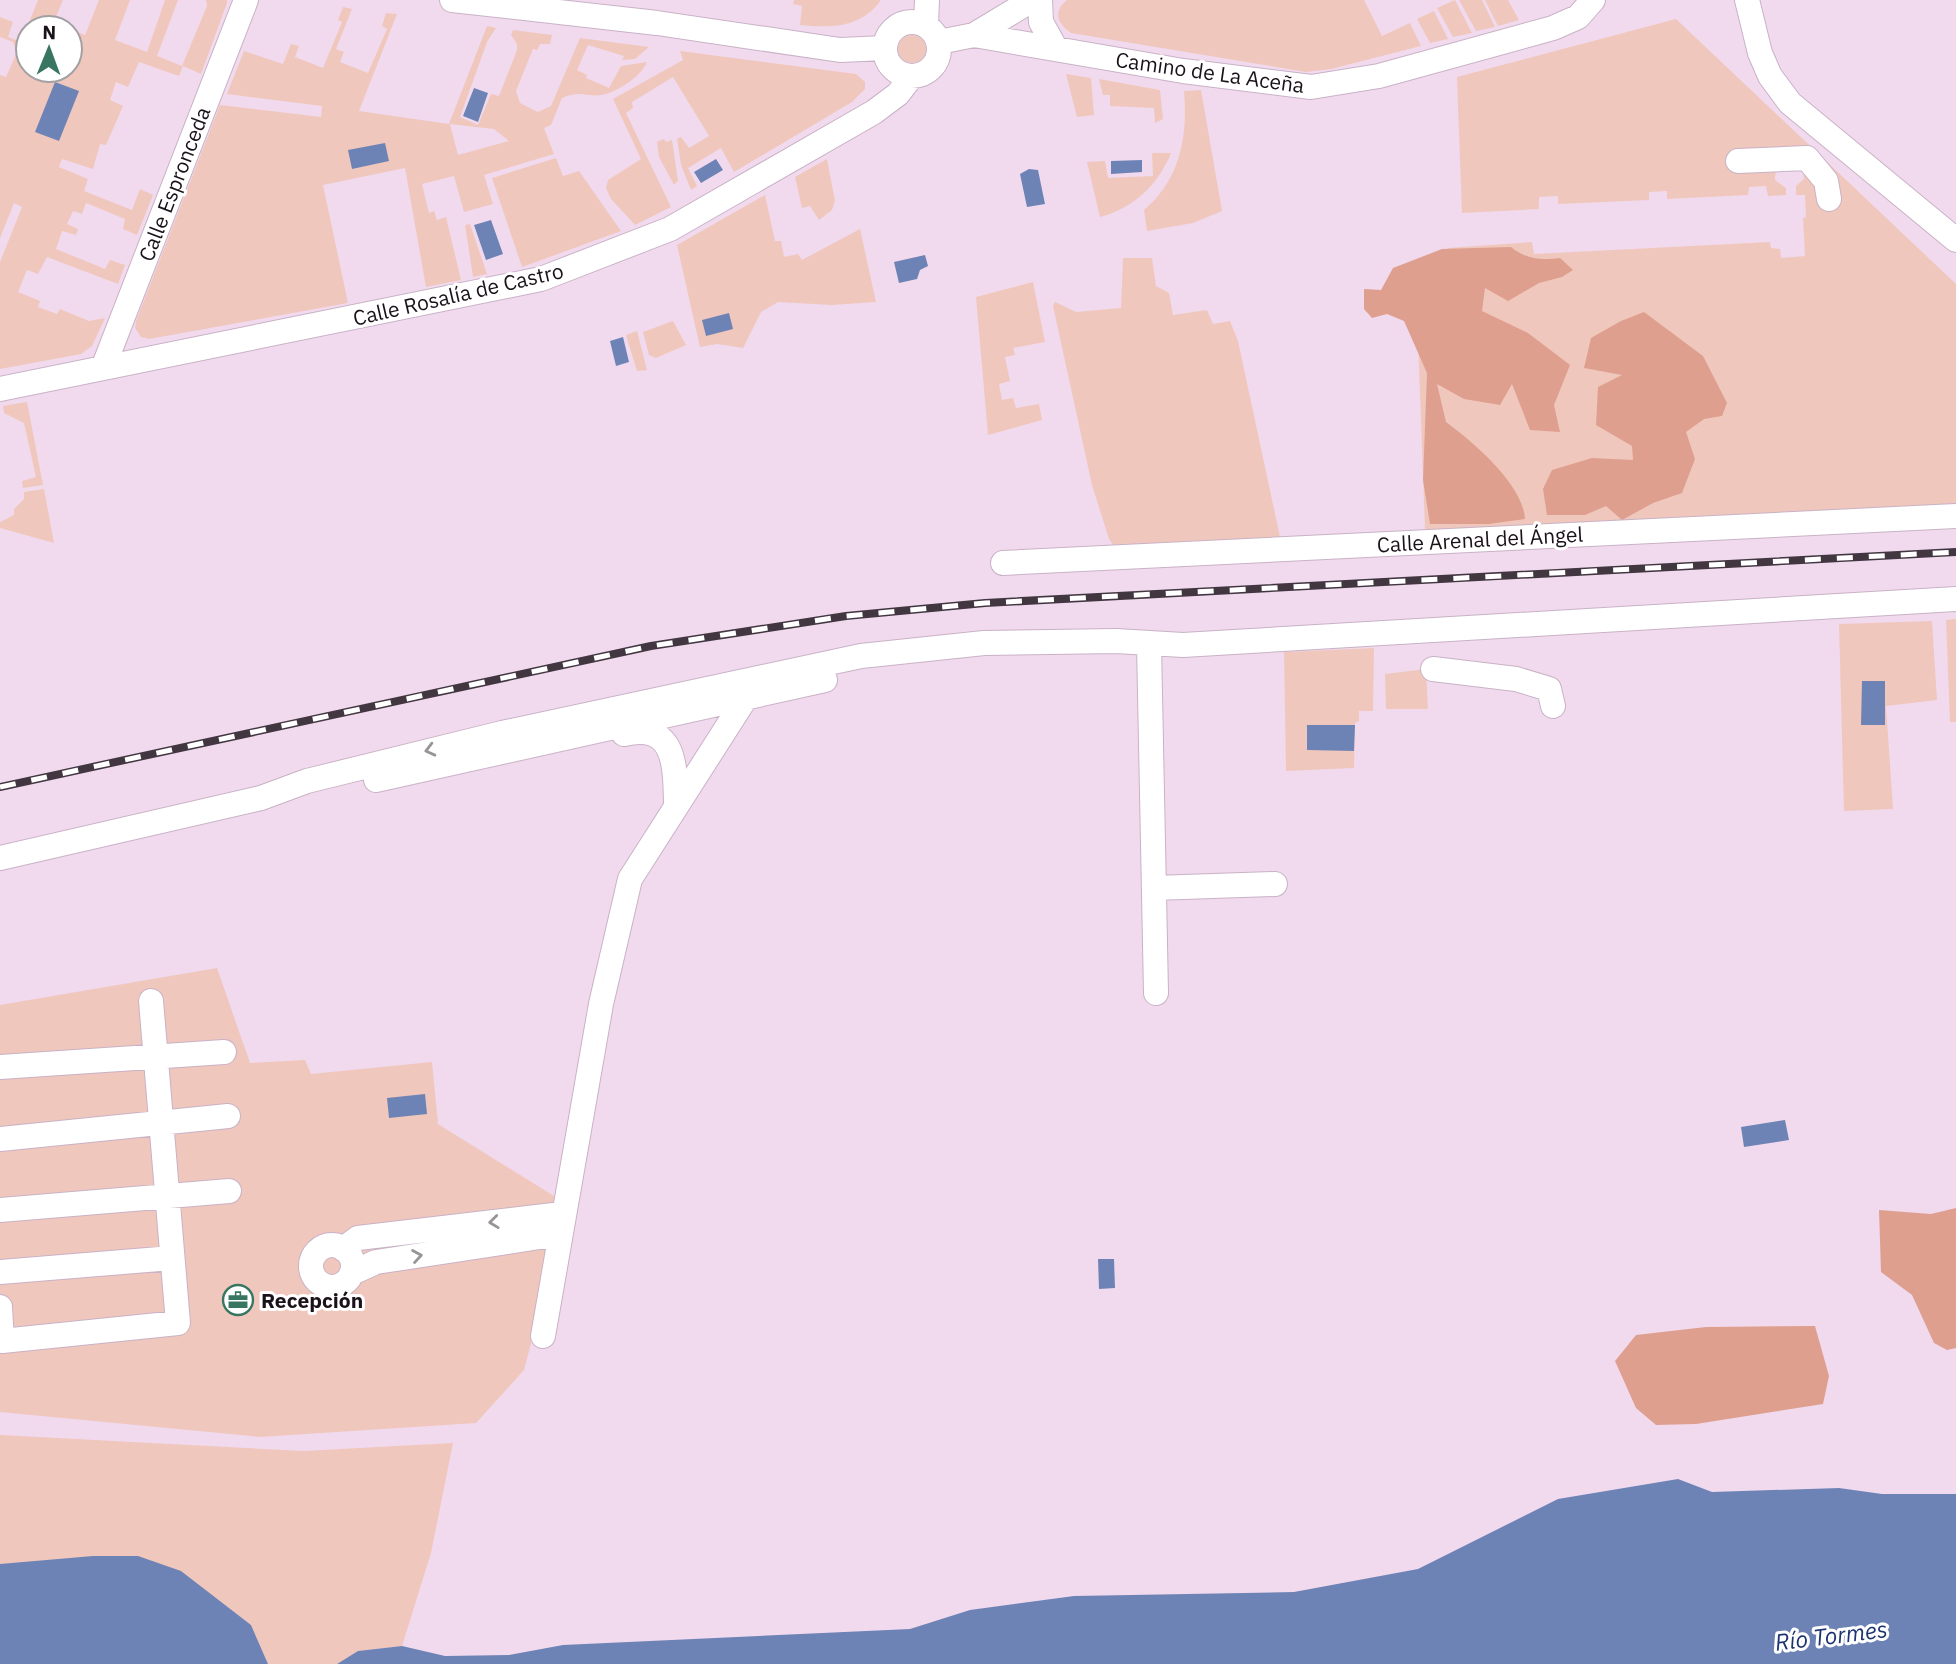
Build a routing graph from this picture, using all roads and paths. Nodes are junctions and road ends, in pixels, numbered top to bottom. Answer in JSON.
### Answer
{"nodes":[{"id":1,"x":246,"y":0,"type":"edge"},
{"id":2,"x":452,"y":0,"type":"edge"},
{"id":3,"x":927,"y":0,"type":"edge"},
{"id":4,"x":1032,"y":0,"type":"edge"},
{"id":5,"x":1040,"y":0,"type":"edge"},
{"id":6,"x":1593,"y":0,"type":"edge"},
{"id":7,"x":1747,"y":0,"type":"edge"},
{"id":8,"x":517,"y":4,"type":"edge"},
{"id":9,"x":918,"y":22,"type":"edge"},
{"id":10,"x":974,"y":35,"type":"junction"},
{"id":11,"x":885,"y":48,"type":"junction"},
{"id":12,"x":1056,"y":49,"type":"junction"},
{"id":13,"x":911,"y":76,"type":"junction"},
{"id":14,"x":1738,"y":161,"type":"dead end"},
{"id":15,"x":1829,"y":199,"type":"dead end"},
{"id":16,"x":1956,"y":240,"type":"edge"},
{"id":17,"x":103,"y":368,"type":"junction"},
{"id":18,"x":0,"y":389,"type":"edge"},
{"id":19,"x":1956,"y":516,"type":"edge"},
{"id":20,"x":1003,"y":563,"type":"dead end"},
{"id":21,"x":1956,"y":599,"type":"edge"},
{"id":22,"x":1149,"y":644,"type":"junction"},
{"id":23,"x":861,"y":656,"type":"junction"},
{"id":24,"x":1433,"y":669,"type":"dead end"},
{"id":25,"x":745,"y":699,"type":"junction"},
{"id":26,"x":1553,"y":706,"type":"dead end"},
{"id":27,"x":682,"y":712,"type":"junction"},
{"id":28,"x":485,"y":747,"type":"junction"},
{"id":29,"x":671,"y":749,"type":"junction"},
{"id":30,"x":708,"y":753,"type":"junction"},
{"id":31,"x":677,"y":803,"type":"junction"},
{"id":32,"x":0,"y":858,"type":"edge"},
{"id":33,"x":1275,"y":884,"type":"dead end"},
{"id":34,"x":1154,"y":888,"type":"junction"},
{"id":35,"x":1156,"y":993,"type":"dead end"},
{"id":36,"x":151,"y":1001,"type":"dead end"},
{"id":37,"x":225,"y":1052,"type":"dead end"},
{"id":38,"x":156,"y":1058,"type":"junction"},
{"id":39,"x":0,"y":1068,"type":"edge"},
{"id":40,"x":228,"y":1116,"type":"dead end"},
{"id":41,"x":161,"y":1124,"type":"junction"},
{"id":42,"x":0,"y":1139,"type":"edge"},
{"id":43,"x":229,"y":1191,"type":"dead end"},
{"id":44,"x":167,"y":1198,"type":"junction"},
{"id":45,"x":0,"y":1210,"type":"edge"},
{"id":46,"x":560,"y":1224,"type":"junction"},
{"id":47,"x":343,"y":1249,"type":"junction"},
{"id":48,"x":172,"y":1258,"type":"junction"},
{"id":49,"x":0,"y":1272,"type":"edge"},
{"id":50,"x":352,"y":1273,"type":"junction"},
{"id":51,"x":0,"y":1307,"type":"edge"},
{"id":52,"x":543,"y":1336,"type":"dead end"}],
"edges":[{"from":1,"to":17,"type":"street","name":"Calle Espronceda"},
{"from":2,"to":8,"type":"street"},
{"from":3,"to":9,"type":"street"},
{"from":4,"to":10,"type":"street"},
{"from":5,"to":12,"type":"street"},
{"from":6,"to":12,"type":"street","name":"Camino de La Aceña"},
{"from":7,"to":16,"type":"street"},
{"from":8,"to":11,"type":"street"},
{"from":9,"to":10,"type":"street","name":"Camino de La Aceña"},
{"from":9,"to":11,"type":"street"},
{"from":9,"to":13,"type":"street"},
{"from":10,"to":12,"type":"street","name":"Camino de La Aceña"},
{"from":11,"to":13,"type":"street"},
{"from":13,"to":17,"type":"street","name":"Calle Rosalía de Castro"},
{"from":14,"to":15,"type":"street"},
{"from":17,"to":18,"type":"street","name":"Calle Rosalía de Castro"},
{"from":19,"to":20,"type":"street","name":"Calle Arenal del Ángel"},
{"from":21,"to":22,"type":"street"},
{"from":22,"to":23,"type":"street"},
{"from":22,"to":25,"type":"street"},
{"from":22,"to":34,"type":"street"},
{"from":23,"to":27,"type":"street"},
{"from":23,"to":28,"type":"street"},
{"from":24,"to":26,"type":"street"},
{"from":25,"to":27,"type":"street"},
{"from":25,"to":30,"type":"street"},
{"from":27,"to":28,"type":"street"},
{"from":27,"to":29,"type":"street"},
{"from":27,"to":30,"type":"street"},
{"from":28,"to":29,"type":"street"},
{"from":28,"to":32,"type":"street"},
{"from":29,"to":31,"type":"street"},
{"from":30,"to":31,"type":"street"},
{"from":31,"to":46,"type":"street"},
{"from":33,"to":34,"type":"street"},
{"from":34,"to":35,"type":"street"},
{"from":36,"to":38,"type":"street"},
{"from":37,"to":38,"type":"street"},
{"from":38,"to":39,"type":"street"},
{"from":38,"to":41,"type":"street"},
{"from":40,"to":41,"type":"street"},
{"from":41,"to":42,"type":"street"},
{"from":41,"to":44,"type":"street"},
{"from":43,"to":44,"type":"street"},
{"from":44,"to":45,"type":"street"},
{"from":44,"to":48,"type":"street"},
{"from":46,"to":47,"type":"street","one_way":true},
{"from":50,"to":46,"type":"street","one_way":true},
{"from":46,"to":52,"type":"street"},
{"from":47,"to":50,"type":"street"},
{"from":47,"to":50,"type":"street"},
{"from":48,"to":49,"type":"street"},
{"from":48,"to":51,"type":"street"}]}
